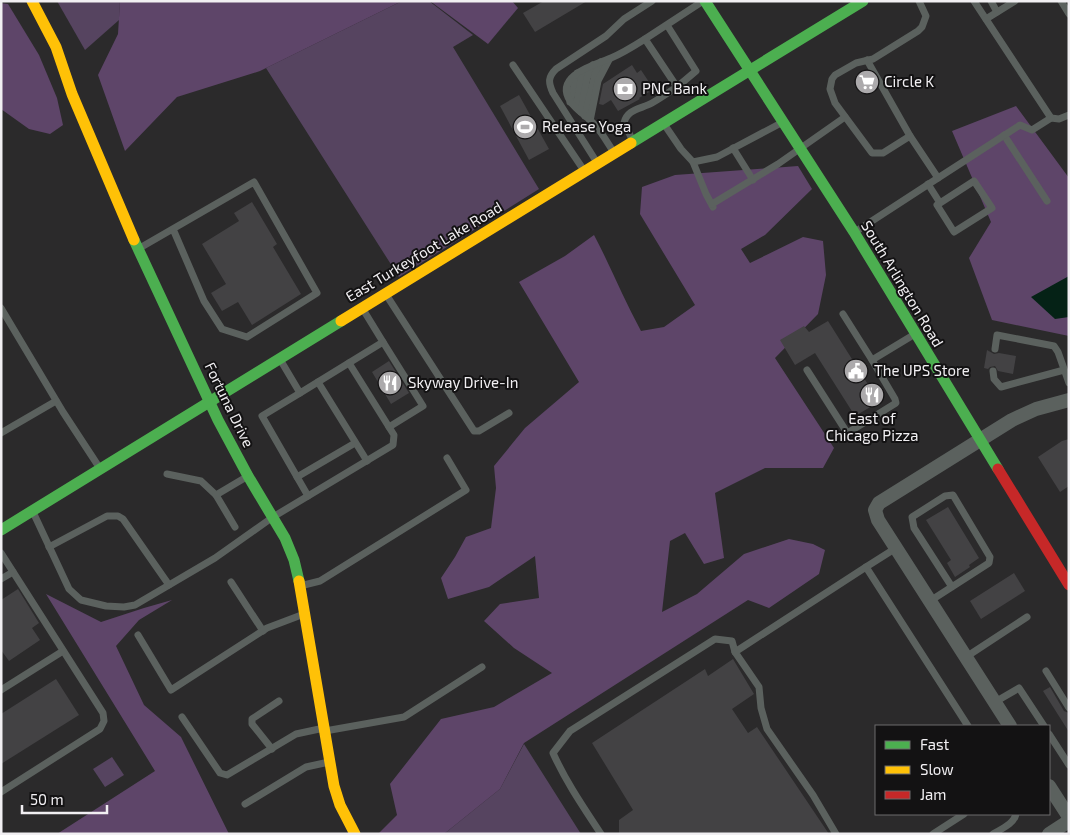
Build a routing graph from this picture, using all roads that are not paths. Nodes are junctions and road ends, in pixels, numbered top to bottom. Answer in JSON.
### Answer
{"nodes":[{"id":1,"x":32,"y":1,"type":"edge"},
{"id":2,"x":652,"y":1,"type":"edge"},
{"id":3,"x":704,"y":1,"type":"edge"},
{"id":4,"x":863,"y":1,"type":"edge"},
{"id":5,"x":919,"y":1,"type":"edge"},
{"id":6,"x":974,"y":1,"type":"edge"},
{"id":7,"x":991,"y":1,"type":"edge"},
{"id":8,"x":1015,"y":1,"type":"edge"},
{"id":9,"x":1061,"y":1,"type":"edge"},
{"id":10,"x":998,"y":12,"type":"junction"},
{"id":11,"x":1069,"y":14,"type":"edge"},
{"id":12,"x":986,"y":19,"type":"junction"},
{"id":13,"x":667,"y":26,"type":"junction"},
{"id":14,"x":645,"y":39,"type":"junction"},
{"id":15,"x":867,"y":60,"type":"junction"},
{"id":16,"x":605,"y":61,"type":"junction"},
{"id":17,"x":593,"y":64,"type":"junction"},
{"id":18,"x":513,"y":65,"type":"dead end"},
{"id":19,"x":586,"y":69,"type":"junction"},
{"id":20,"x":750,"y":69,"type":"junction"},
{"id":21,"x":677,"y":87,"type":"junction"},
{"id":22,"x":581,"y":111,"type":"junction"},
{"id":23,"x":1069,"y":115,"type":"edge"},
{"id":24,"x":845,"y":117,"type":"junction"},
{"id":25,"x":1051,"y":118,"type":"junction"},
{"id":26,"x":784,"y":122,"type":"junction"},
{"id":27,"x":664,"y":123,"type":"junction"},
{"id":28,"x":1004,"y":135,"type":"junction"},
{"id":29,"x":910,"y":136,"type":"junction"},
{"id":30,"x":633,"y":142,"type":"junction"},
{"id":31,"x":733,"y":148,"type":"junction"},
{"id":32,"x":799,"y":148,"type":"junction"},
{"id":33,"x":615,"y":153,"type":"junction"},
{"id":34,"x":693,"y":162,"type":"junction"},
{"id":35,"x":597,"y":164,"type":"junction"},
{"id":36,"x":585,"y":172,"type":"junction"},
{"id":37,"x":938,"y":178,"type":"junction"},
{"id":38,"x":753,"y":180,"type":"junction"},
{"id":39,"x":928,"y":184,"type":"junction"},
{"id":40,"x":1047,"y":201,"type":"dead end"},
{"id":41,"x":940,"y":203,"type":"junction"},
{"id":42,"x":173,"y":230,"type":"junction"},
{"id":43,"x":854,"y":232,"type":"junction"},
{"id":44,"x":138,"y":250,"type":"junction"},
{"id":45,"x":385,"y":294,"type":"junction"},
{"id":46,"x":1,"y":308,"type":"edge"},
{"id":47,"x":362,"y":308,"type":"junction"},
{"id":48,"x":843,"y":314,"type":"dead end"},
{"id":49,"x":915,"y":334,"type":"junction"},
{"id":50,"x":383,"y":342,"type":"junction"},
{"id":51,"x":995,"y":349,"type":"dead end"},
{"id":52,"x":280,"y":358,"type":"junction"},
{"id":53,"x":872,"y":360,"type":"junction"},
{"id":54,"x":349,"y":363,"type":"junction"},
{"id":55,"x":807,"y":370,"type":"dead end"},
{"id":56,"x":1064,"y":370,"type":"junction"},
{"id":57,"x":992,"y":371,"type":"dead end"},
{"id":58,"x":318,"y":382,"type":"junction"},
{"id":59,"x":1069,"y":383,"type":"edge"},
{"id":60,"x":300,"y":393,"type":"junction"},
{"id":61,"x":1069,"y":400,"type":"edge"},
{"id":62,"x":56,"y":401,"type":"junction"},
{"id":63,"x":209,"y":402,"type":"junction"},
{"id":64,"x":509,"y":413,"type":"dead end"},
{"id":65,"x":388,"y":427,"type":"junction"},
{"id":66,"x":1,"y":433,"type":"edge"},
{"id":67,"x":979,"y":439,"type":"junction"},
{"id":68,"x":355,"y":442,"type":"junction"},
{"id":69,"x":447,"y":458,"type":"dead end"},
{"id":70,"x":367,"y":461,"type":"junction"},
{"id":71,"x":100,"y":469,"type":"junction"},
{"id":72,"x":168,"y":474,"type":"dead end"},
{"id":73,"x":248,"y":476,"type":"junction"},
{"id":74,"x":297,"y":477,"type":"junction"},
{"id":75,"x":216,"y":495,"type":"junction"},
{"id":76,"x":308,"y":496,"type":"junction"},
{"id":77,"x":33,"y":510,"type":"junction"},
{"id":78,"x":273,"y":517,"type":"junction"},
{"id":79,"x":235,"y":528,"type":"dead end"},
{"id":80,"x":1,"y":530,"type":"edge"},
{"id":81,"x":49,"y":547,"type":"junction"},
{"id":82,"x":896,"y":548,"type":"junction"},
{"id":83,"x":1,"y":553,"type":"edge"},
{"id":84,"x":866,"y":567,"type":"junction"},
{"id":85,"x":13,"y":572,"type":"junction"},
{"id":86,"x":1,"y":579,"type":"edge"},
{"id":87,"x":231,"y":582,"type":"dead end"},
{"id":88,"x":169,"y":585,"type":"junction"},
{"id":89,"x":1069,"y":585,"type":"edge"},
{"id":90,"x":300,"y":586,"type":"junction"},
{"id":91,"x":952,"y":587,"type":"junction"},
{"id":92,"x":930,"y":601,"type":"junction"},
{"id":93,"x":305,"y":614,"type":"junction"},
{"id":94,"x":1027,"y":617,"type":"dead end"},
{"id":95,"x":263,"y":631,"type":"junction"},
{"id":96,"x":138,"y":635,"type":"dead end"},
{"id":97,"x":63,"y":651,"type":"junction"},
{"id":98,"x":736,"y":652,"type":"junction"},
{"id":99,"x":966,"y":657,"type":"junction"},
{"id":100,"x":482,"y":667,"type":"dead end"},
{"id":101,"x":1046,"y":671,"type":"dead end"},
{"id":102,"x":1,"y":690,"type":"edge"},
{"id":103,"x":279,"y":701,"type":"dead end"},
{"id":104,"x":995,"y":702,"type":"junction"},
{"id":105,"x":1069,"y":708,"type":"edge"},
{"id":106,"x":182,"y":716,"type":"dead end"},
{"id":107,"x":967,"y":725,"type":"edge"},
{"id":108,"x":1009,"y":725,"type":"edge"},
{"id":109,"x":1043,"y":725,"type":"edge"},
{"id":110,"x":324,"y":730,"type":"junction"},
{"id":111,"x":1050,"y":736,"type":"edge"},
{"id":112,"x":272,"y":749,"type":"junction"},
{"id":113,"x":329,"y":762,"type":"junction"},
{"id":114,"x":1069,"y":765,"type":"edge"},
{"id":115,"x":1050,"y":788,"type":"edge"},
{"id":116,"x":1,"y":792,"type":"edge"},
{"id":117,"x":246,"y":804,"type":"dead end"},
{"id":118,"x":962,"y":815,"type":"edge"},
{"id":119,"x":1016,"y":815,"type":"edge"},
{"id":120,"x":1069,"y":817,"type":"edge"},
{"id":121,"x":1069,"y":821,"type":"edge"},
{"id":122,"x":355,"y":834,"type":"edge"},
{"id":123,"x":601,"y":834,"type":"edge"},
{"id":124,"x":836,"y":834,"type":"edge"},
{"id":125,"x":933,"y":834,"type":"edge"},
{"id":126,"x":993,"y":834,"type":"edge"},
{"id":127,"x":1049,"y":834,"type":"edge"}],
"edges":[{"from":1,"to":44,"type":"main road","name":"Fortuna Drive"},
{"from":2,"to":35,"type":"lane"},
{"from":3,"to":13,"type":"lane"},
{"from":3,"to":20,"type":"main road","name":"South Arlington Road"},
{"from":4,"to":20,"type":"main road","name":"East Turkeyfoot Lake Road"},
{"from":5,"to":15,"type":"lane"},
{"from":6,"to":12,"type":"lane"},
{"from":7,"to":10,"type":"lane"},
{"from":8,"to":10,"type":"lane"},
{"from":9,"to":11,"type":"lane"},
{"from":10,"to":12,"type":"lane"},
{"from":12,"to":25,"type":"lane"},
{"from":13,"to":14,"type":"lane"},
{"from":13,"to":21,"type":"lane"},
{"from":14,"to":16,"type":"lane"},
{"from":14,"to":21,"type":"lane"},
{"from":15,"to":24,"type":"lane"},
{"from":15,"to":29,"type":"lane"},
{"from":16,"to":17,"type":"lane"},
{"from":16,"to":22,"type":"lane"},
{"from":17,"to":19,"type":"lane"},
{"from":17,"to":22,"type":"lane"},
{"from":18,"to":36,"type":"lane"},
{"from":19,"to":22,"type":"lane"},
{"from":19,"to":22,"type":"lane"},
{"from":20,"to":26,"type":"main road","name":"South Arlington Road"},
{"from":20,"to":27,"type":"main road","name":"East Turkeyfoot Lake Road"},
{"from":21,"to":30,"type":"lane"},
{"from":22,"to":33,"type":"lane"},
{"from":23,"to":25,"type":"lane"},
{"from":24,"to":29,"type":"lane"},
{"from":24,"to":32,"type":"lane"},
{"from":25,"to":28,"type":"lane"},
{"from":26,"to":31,"type":"lane"},
{"from":26,"to":32,"type":"main road","name":"South Arlington Road"},
{"from":27,"to":30,"type":"main road","name":"East Turkeyfoot Lake Road"},
{"from":27,"to":34,"type":"lane"},
{"from":28,"to":37,"type":"lane"},
{"from":28,"to":40,"type":"lane"},
{"from":29,"to":37,"type":"lane"},
{"from":30,"to":33,"type":"main road","name":"East Turkeyfoot Lake Road"},
{"from":31,"to":34,"type":"lane"},
{"from":31,"to":38,"type":"lane"},
{"from":32,"to":38,"type":"lane"},
{"from":32,"to":43,"type":"main road","name":"South Arlington Road"},
{"from":33,"to":35,"type":"main road","name":"East Turkeyfoot Lake Road"},
{"from":34,"to":38,"type":"lane"},
{"from":35,"to":36,"type":"main road","name":"East Turkeyfoot Lake Road"},
{"from":36,"to":45,"type":"main road","name":"East Turkeyfoot Lake Road"},
{"from":37,"to":39,"type":"lane"},
{"from":39,"to":41,"type":"lane"},
{"from":39,"to":43,"type":"lane"},
{"from":41,"to":41,"type":"lane"},
{"from":42,"to":42,"type":"lane"},
{"from":42,"to":44,"type":"lane"},
{"from":43,"to":49,"type":"main road","name":"South Arlington Road"},
{"from":44,"to":63,"type":"main road","name":"Fortuna Drive"},
{"from":45,"to":47,"type":"main road","name":"East Turkeyfoot Lake Road"},
{"from":45,"to":64,"type":"lane"},
{"from":46,"to":62,"type":"lane"},
{"from":47,"to":50,"type":"lane"},
{"from":47,"to":52,"type":"main road","name":"East Turkeyfoot Lake Road"},
{"from":48,"to":53,"type":"lane"},
{"from":49,"to":53,"type":"lane"},
{"from":49,"to":67,"type":"main road","name":"South Arlington Road"},
{"from":50,"to":54,"type":"lane"},
{"from":50,"to":65,"type":"lane"},
{"from":51,"to":56,"type":"lane"},
{"from":52,"to":60,"type":"lane"},
{"from":52,"to":63,"type":"main road","name":"East Turkeyfoot Lake Road"},
{"from":53,"to":55,"type":"lane"},
{"from":54,"to":58,"type":"lane"},
{"from":54,"to":65,"type":"lane"},
{"from":56,"to":57,"type":"lane"},
{"from":56,"to":59,"type":"lane"},
{"from":58,"to":60,"type":"lane"},
{"from":58,"to":68,"type":"lane"},
{"from":60,"to":74,"type":"lane"},
{"from":61,"to":67,"type":"street"},
{"from":62,"to":66,"type":"lane"},
{"from":62,"to":71,"type":"lane"},
{"from":63,"to":71,"type":"main road","name":"East Turkeyfoot Lake Road"},
{"from":63,"to":73,"type":"main road","name":"Fortuna Drive"},
{"from":65,"to":70,"type":"lane"},
{"from":67,"to":82,"type":"street"},
{"from":67,"to":89,"type":"main road","name":"South Arlington Road"},
{"from":68,"to":70,"type":"lane"},
{"from":68,"to":74,"type":"lane"},
{"from":69,"to":90,"type":"lane"},
{"from":70,"to":76,"type":"lane"},
{"from":71,"to":77,"type":"main road","name":"East Turkeyfoot Lake Road"},
{"from":72,"to":75,"type":"lane"},
{"from":73,"to":75,"type":"lane"},
{"from":73,"to":78,"type":"main road","name":"Fortuna Drive"},
{"from":74,"to":76,"type":"lane"},
{"from":75,"to":79,"type":"lane"},
{"from":76,"to":78,"type":"lane"},
{"from":77,"to":80,"type":"main road","name":"East Turkeyfoot Lake Road"},
{"from":77,"to":81,"type":"lane"},
{"from":78,"to":88,"type":"lane"},
{"from":78,"to":90,"type":"main road","name":"Fortuna Drive"},
{"from":81,"to":88,"type":"lane"},
{"from":81,"to":88,"type":"lane"},
{"from":82,"to":84,"type":"lane"},
{"from":82,"to":92,"type":"street"},
{"from":83,"to":85,"type":"lane"},
{"from":84,"to":98,"type":"lane"},
{"from":84,"to":107,"type":"lane"},
{"from":85,"to":86,"type":"lane"},
{"from":85,"to":97,"type":"lane"},
{"from":87,"to":95,"type":"lane"},
{"from":90,"to":93,"type":"main road","name":"Fortuna Drive"},
{"from":91,"to":91,"type":"lane"},
{"from":91,"to":92,"type":"lane"},
{"from":92,"to":99,"type":"street"},
{"from":93,"to":95,"type":"lane"},
{"from":93,"to":110,"type":"main road","name":"Fortuna Drive"},
{"from":94,"to":99,"type":"lane"},
{"from":95,"to":96,"type":"lane"},
{"from":97,"to":102,"type":"lane"},
{"from":97,"to":116,"type":"lane"},
{"from":98,"to":123,"type":"lane"},
{"from":98,"to":124,"type":"lane"},
{"from":99,"to":104,"type":"street"},
{"from":100,"to":110,"type":"lane"},
{"from":101,"to":105,"type":"lane"},
{"from":103,"to":112,"type":"lane"},
{"from":104,"to":108,"type":"street"},
{"from":104,"to":109,"type":"lane"},
{"from":106,"to":112,"type":"lane"},
{"from":110,"to":112,"type":"lane"},
{"from":110,"to":113,"type":"main road","name":"Fortuna Drive"},
{"from":111,"to":114,"type":"lane"},
{"from":113,"to":117,"type":"lane"},
{"from":113,"to":122,"type":"main road","name":"Fortuna Drive"},
{"from":115,"to":120,"type":"street"},
{"from":118,"to":125,"type":"lane"},
{"from":119,"to":126,"type":"lane"},
{"from":121,"to":127,"type":"street"}]}
